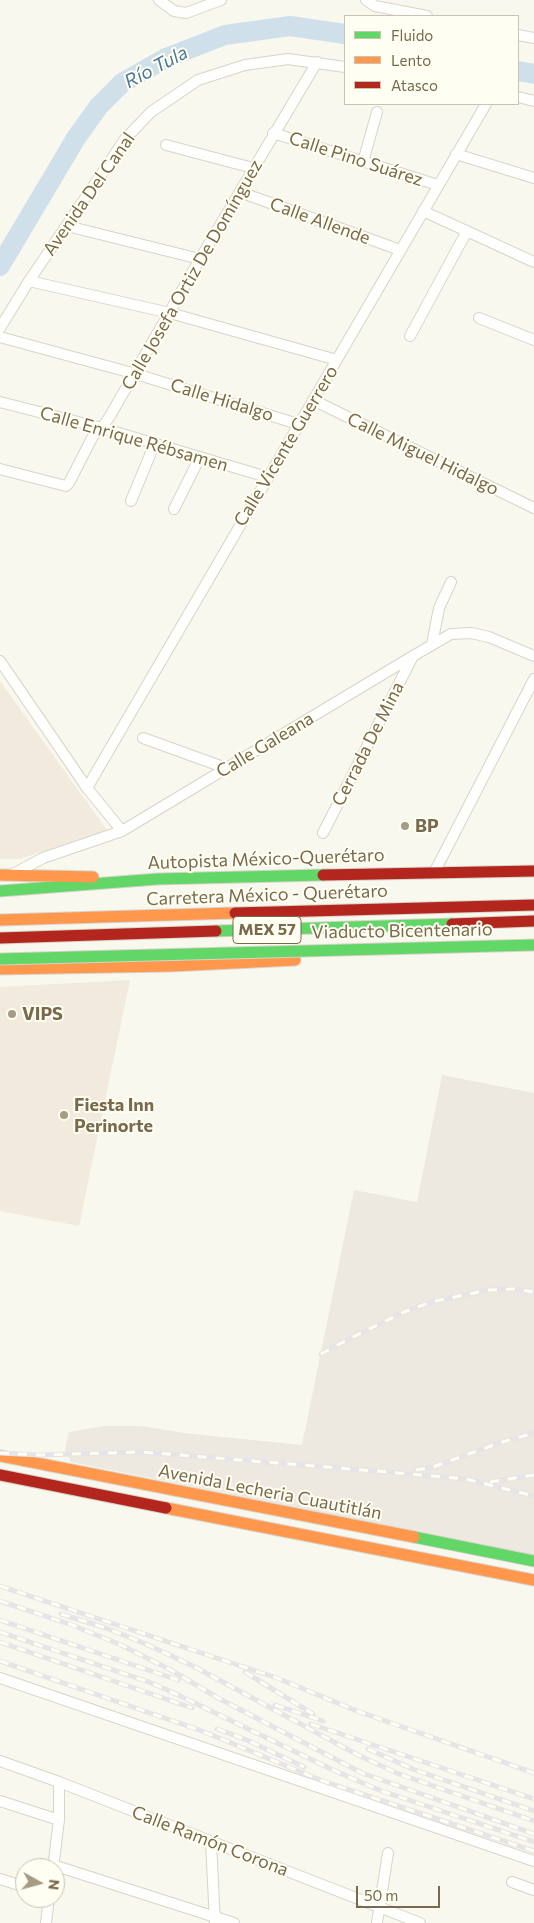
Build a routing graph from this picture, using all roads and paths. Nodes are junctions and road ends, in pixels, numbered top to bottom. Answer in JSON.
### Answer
{"nodes":[{"id":1,"x":159,"y":0,"type":"edge"},
{"id":2,"x":221,"y":0,"type":"edge"},
{"id":3,"x":366,"y":0,"type":"edge"},
{"id":4,"x":422,"y":15,"type":"edge"},
{"id":5,"x":519,"y":35,"type":"edge"},
{"id":6,"x":534,"y":38,"type":"edge"},
{"id":7,"x":317,"y":62,"type":"junction"},
{"id":8,"x":344,"y":67,"type":"edge"},
{"id":9,"x":519,"y":97,"type":"edge"},
{"id":10,"x":534,"y":101,"type":"edge"},
{"id":11,"x":485,"y":105,"type":"edge"},
{"id":12,"x":377,"y":112,"type":"dead end"},
{"id":13,"x":273,"y":133,"type":"junction"},
{"id":14,"x":166,"y":145,"type":"dead end"},
{"id":15,"x":456,"y":154,"type":"junction"},
{"id":16,"x":363,"y":162,"type":"junction"},
{"id":17,"x":253,"y":168,"type":"junction"},
{"id":18,"x":534,"y":178,"type":"edge"},
{"id":19,"x":438,"y":186,"type":"junction"},
{"id":20,"x":240,"y":192,"type":"junction"},
{"id":21,"x":423,"y":211,"type":"junction"},
{"id":22,"x":67,"y":226,"type":"junction"},
{"id":23,"x":468,"y":231,"type":"junction"},
{"id":24,"x":400,"y":250,"type":"junction"},
{"id":25,"x":200,"y":259,"type":"junction"},
{"id":26,"x":534,"y":262,"type":"edge"},
{"id":27,"x":29,"y":281,"type":"junction"},
{"id":28,"x":170,"y":313,"type":"junction"},
{"id":29,"x":479,"y":318,"type":"dead end"},
{"id":30,"x":0,"y":328,"type":"edge"},
{"id":31,"x":410,"y":336,"type":"dead end"},
{"id":32,"x":0,"y":337,"type":"edge"},
{"id":33,"x":534,"y":340,"type":"edge"},
{"id":34,"x":337,"y":360,"type":"junction"},
{"id":35,"x":136,"y":374,"type":"junction"},
{"id":36,"x":313,"y":400,"type":"junction"},
{"id":37,"x":0,"y":402,"type":"edge"},
{"id":38,"x":298,"y":424,"type":"junction"},
{"id":39,"x":102,"y":428,"type":"junction"},
{"id":40,"x":155,"y":443,"type":"junction"},
{"id":41,"x":200,"y":457,"type":"junction"},
{"id":42,"x":0,"y":469,"type":"edge"},
{"id":43,"x":267,"y":477,"type":"junction"},
{"id":44,"x":131,"y":501,"type":"dead end"},
{"id":45,"x":534,"y":508,"type":"edge"},
{"id":46,"x":174,"y":509,"type":"dead end"},
{"id":47,"x":451,"y":582,"type":"dead end"},
{"id":48,"x":432,"y":644,"type":"junction"},
{"id":49,"x":413,"y":656,"type":"junction"},
{"id":50,"x":534,"y":656,"type":"edge"},
{"id":51,"x":0,"y":661,"type":"edge"},
{"id":52,"x":534,"y":678,"type":"edge"},
{"id":53,"x":143,"y":738,"type":"dead end"},
{"id":54,"x":226,"y":768,"type":"junction"},
{"id":55,"x":86,"y":788,"type":"junction"},
{"id":56,"x":122,"y":832,"type":"junction"},
{"id":57,"x":323,"y":833,"type":"dead end"},
{"id":58,"x":534,"y":871,"type":"edge"},
{"id":59,"x":434,"y":872,"type":"junction"},
{"id":60,"x":5,"y":876,"type":"edge"},
{"id":61,"x":158,"y":879,"type":"junction"},
{"id":62,"x":0,"y":889,"type":"edge"},
{"id":63,"x":534,"y":905,"type":"edge"},
{"id":64,"x":0,"y":920,"type":"edge"},
{"id":65,"x":534,"y":921,"type":"edge"},
{"id":66,"x":40,"y":937,"type":"junction"},
{"id":67,"x":0,"y":938,"type":"edge"},
{"id":68,"x":534,"y":946,"type":"edge"},
{"id":69,"x":534,"y":951,"type":"edge"},
{"id":70,"x":0,"y":959,"type":"edge"},
{"id":71,"x":290,"y":960,"type":"junction"},
{"id":72,"x":0,"y":969,"type":"edge"},
{"id":73,"x":0,"y":1456,"type":"edge"},
{"id":74,"x":0,"y":1475,"type":"edge"},
{"id":75,"x":0,"y":1483,"type":"edge"},
{"id":76,"x":33,"y":1483,"type":"junction"},
{"id":77,"x":534,"y":1562,"type":"edge"},
{"id":78,"x":534,"y":1580,"type":"edge"},
{"id":79,"x":0,"y":1678,"type":"edge"},
{"id":80,"x":0,"y":1761,"type":"edge"},
{"id":81,"x":59,"y":1782,"type":"junction"},
{"id":82,"x":0,"y":1801,"type":"edge"},
{"id":83,"x":59,"y":1820,"type":"junction"},
{"id":84,"x":211,"y":1842,"type":"junction"},
{"id":85,"x":388,"y":1853,"type":"dead end"},
{"id":86,"x":54,"y":1858,"type":"edge"},
{"id":87,"x":534,"y":1861,"type":"edge"},
{"id":88,"x":65,"y":1871,"type":"edge"},
{"id":89,"x":0,"y":1880,"type":"edge"},
{"id":90,"x":512,"y":1882,"type":"dead end"},
{"id":91,"x":15,"y":1884,"type":"edge"},
{"id":92,"x":534,"y":1890,"type":"edge"},
{"id":93,"x":48,"y":1908,"type":"edge"},
{"id":94,"x":379,"y":1908,"type":"junction"},
{"id":95,"x":215,"y":1920,"type":"edge"},
{"id":96,"x":46,"y":1923,"type":"edge"},
{"id":97,"x":234,"y":1923,"type":"edge"},
{"id":98,"x":377,"y":1923,"type":"edge"},
{"id":99,"x":420,"y":1923,"type":"edge"}],
"edges":[{"from":1,"to":2,"type":"street"},
{"from":3,"to":4,"type":"street"},
{"from":5,"to":6,"type":"street"},
{"from":7,"to":8,"type":"street","name":"Avenida Del Canal"},
{"from":7,"to":13,"type":"street","name":"Calle Josefa Ortiz De Domínguez"},
{"from":7,"to":22,"type":"street","name":"Avenida Del Canal"},
{"from":9,"to":10,"type":"street"},
{"from":11,"to":15,"type":"street","name":"Calle Vicente Guerrero"},
{"from":12,"to":16,"type":"street"},
{"from":13,"to":16,"type":"street","name":"Calle Pino Suárez"},
{"from":13,"to":17,"type":"street","name":"Calle Josefa Ortiz De Domínguez"},
{"from":14,"to":17,"type":"street"},
{"from":15,"to":18,"type":"street"},
{"from":15,"to":19,"type":"street","name":"Calle Vicente Guerrero"},
{"from":16,"to":19,"type":"street","name":"Calle Pino Suárez"},
{"from":17,"to":20,"type":"street","name":"Calle Josefa Ortiz De Domínguez"},
{"from":19,"to":21,"type":"street","name":"Calle Vicente Guerrero"},
{"from":20,"to":24,"type":"street","name":"Calle Allende"},
{"from":20,"to":25,"type":"street","name":"Calle Josefa Ortiz De Domínguez"},
{"from":21,"to":23,"type":"street"},
{"from":21,"to":24,"type":"street","name":"Calle Vicente Guerrero"},
{"from":22,"to":25,"type":"street"},
{"from":22,"to":27,"type":"street","name":"Avenida Del Canal"},
{"from":23,"to":26,"type":"street"},
{"from":23,"to":31,"type":"street"},
{"from":24,"to":34,"type":"street","name":"Calle Vicente Guerrero"},
{"from":25,"to":28,"type":"street","name":"Calle Josefa Ortiz De Domínguez"},
{"from":27,"to":28,"type":"street"},
{"from":27,"to":30,"type":"street","name":"Avenida Del Canal"},
{"from":28,"to":34,"type":"street"},
{"from":28,"to":35,"type":"street","name":"Calle Josefa Ortiz De Domínguez"},
{"from":29,"to":33,"type":"street"},
{"from":32,"to":35,"type":"street","name":"Calle Hidalgo"},
{"from":34,"to":36,"type":"street","name":"Calle Vicente Guerrero"},
{"from":35,"to":38,"type":"street","name":"Calle Hidalgo"},
{"from":35,"to":39,"type":"street","name":"Calle Josefa Ortiz De Domínguez"},
{"from":36,"to":38,"type":"street","name":"Calle Vicente Guerrero"},
{"from":36,"to":45,"type":"street","name":"Calle Miguel Hidalgo"},
{"from":37,"to":39,"type":"street","name":"Calle Enrique Rébsamen"},
{"from":38,"to":43,"type":"street","name":"Calle Vicente Guerrero"},
{"from":39,"to":40,"type":"street","name":"Calle Enrique Rébsamen"},
{"from":39,"to":42,"type":"street","name":"Calle Josefa Ortiz De Domínguez"},
{"from":40,"to":41,"type":"street","name":"Calle Enrique Rébsamen"},
{"from":40,"to":44,"type":"street"},
{"from":41,"to":43,"type":"street","name":"Calle Enrique Rébsamen"},
{"from":41,"to":46,"type":"street"},
{"from":43,"to":55,"type":"street","name":"Calle Vicente Guerrero"},
{"from":47,"to":48,"type":"street"},
{"from":48,"to":49,"type":"street","name":"Calle Galeana"},
{"from":48,"to":50,"type":"street","name":"Calle Galeana"},
{"from":49,"to":54,"type":"street","name":"Calle Galeana"},
{"from":49,"to":57,"type":"street","name":"Cerrada De Mina"},
{"from":51,"to":55,"type":"street"},
{"from":52,"to":59,"type":"street"},
{"from":53,"to":54,"type":"street"},
{"from":54,"to":56,"type":"street","name":"Calle Galeana"},
{"from":55,"to":56,"type":"street"},
{"from":56,"to":60,"type":"street","name":"Calle Galeana"},
{"from":58,"to":59,"type":"main road","name":"Autopista México-Querétaro"},
{"from":59,"to":61,"type":"main road","name":"Autopista México-Querétaro"},
{"from":60,"to":61,"type":"main road"},
{"from":60,"to":62,"type":"street","name":"Calle Galeana"},
{"from":61,"to":62,"type":"main road","name":"Autopista México-Querétaro"},
{"from":63,"to":64,"type":"main road","name":"Carretera México - Querétaro","number":"MEX 57"},
{"from":65,"to":66,"type":"main road","name":"Carretera México - Querétaro","number":"MEX 57"},
{"from":66,"to":67,"type":"main road","name":"Carretera México - Querétaro","number":"MEX 57"},
{"from":66,"to":71,"type":"main road"},
{"from":68,"to":70,"type":"main road","name":"Viaducto Bicentenario","bridge":true},
{"from":69,"to":71,"type":"main road"},
{"from":71,"to":72,"type":"main road"},
{"from":73,"to":77,"type":"main road","name":"Avenida Lecheria Cuautitlán"},
{"from":74,"to":76,"type":"main road","name":"Avenida Lecheria Cuautitlán"},
{"from":75,"to":76,"type":"main road"},
{"from":76,"to":78,"type":"main road","name":"Avenida Lecheria Cuautitlán"},
{"from":79,"to":87,"type":"street"},
{"from":80,"to":81,"type":"street","name":"Calle Ramón Corona"},
{"from":81,"to":83,"type":"street"},
{"from":81,"to":84,"type":"street","name":"Calle Ramón Corona"},
{"from":82,"to":83,"type":"street"},
{"from":83,"to":86,"type":"street"},
{"from":84,"to":94,"type":"street","name":"Calle Ramón Corona"},
{"from":84,"to":95,"type":"street"},
{"from":85,"to":94,"type":"street"},
{"from":88,"to":95,"type":"street"},
{"from":89,"to":91,"type":"street"},
{"from":90,"to":92,"type":"street"},
{"from":93,"to":96,"type":"street"},
{"from":94,"to":98,"type":"street"},
{"from":94,"to":99,"type":"street","name":"Calle Ramón Corona"},
{"from":95,"to":97,"type":"street"}]}
